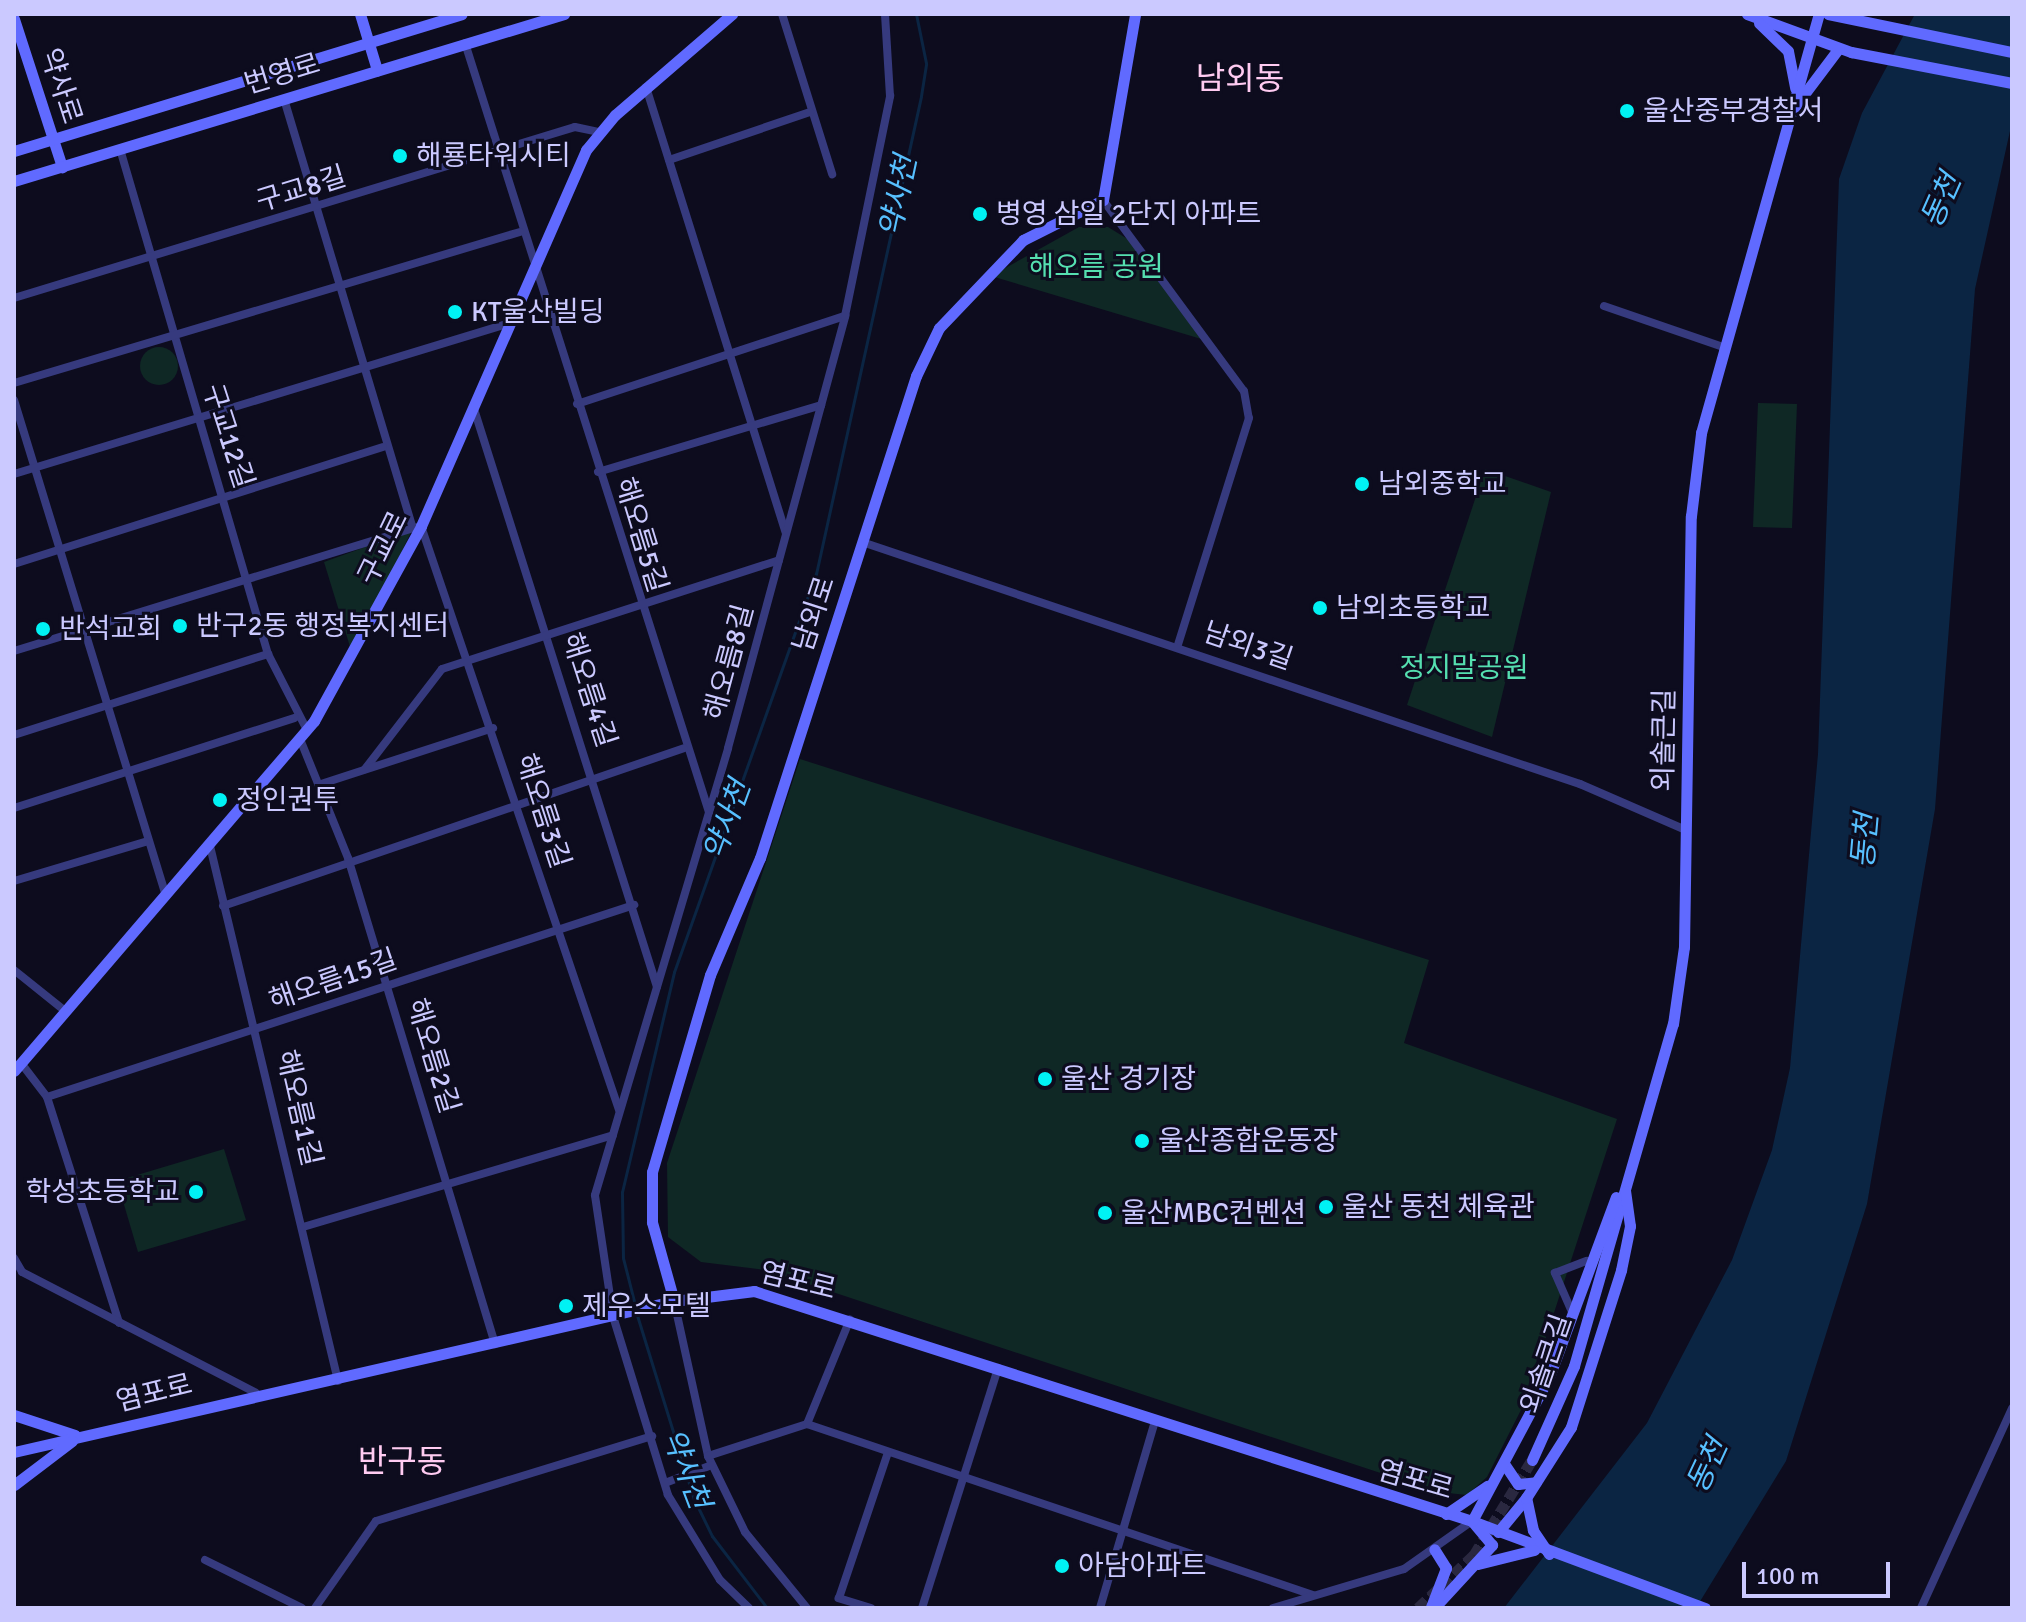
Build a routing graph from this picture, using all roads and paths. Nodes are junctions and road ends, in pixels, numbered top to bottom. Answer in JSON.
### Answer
{"nodes":[{"id":1,"x":360,"y":14,"type":"edge"},
{"id":2,"x":462,"y":14,"type":"edge"},
{"id":3,"x":564,"y":14,"type":"edge"},
{"id":4,"x":731,"y":14,"type":"edge"},
{"id":5,"x":782,"y":14,"type":"edge"},
{"id":6,"x":885,"y":14,"type":"edge"},
{"id":7,"x":1135,"y":14,"type":"edge"},
{"id":8,"x":1819,"y":14,"type":"edge"},
{"id":9,"x":1828,"y":14,"type":"edge"},
{"id":10,"x":1750,"y":15,"type":"edge"},
{"id":11,"x":14,"y":19,"type":"edge"},
{"id":12,"x":1808,"y":39,"type":"junction"},
{"id":13,"x":369,"y":42,"type":"junction"},
{"id":14,"x":465,"y":43,"type":"junction"},
{"id":15,"x":1837,"y":48,"type":"junction"},
{"id":16,"x":2012,"y":52,"type":"edge"},
{"id":17,"x":377,"y":70,"type":"junction"},
{"id":18,"x":2012,"y":83,"type":"edge"},
{"id":19,"x":646,"y":87,"type":"junction"},
{"id":20,"x":1796,"y":91,"type":"junction"},
{"id":21,"x":284,"y":99,"type":"junction"},
{"id":22,"x":810,"y":112,"type":"junction"},
{"id":23,"x":1790,"y":113,"type":"junction"},
{"id":24,"x":599,"y":132,"type":"junction"},
{"id":25,"x":53,"y":139,"type":"junction"},
{"id":26,"x":120,"y":149,"type":"junction"},
{"id":27,"x":14,"y":151,"type":"edge"},
{"id":28,"x":497,"y":152,"type":"junction"},
{"id":29,"x":669,"y":160,"type":"junction"},
{"id":30,"x":62,"y":167,"type":"junction"},
{"id":31,"x":832,"y":174,"type":"dead end"},
{"id":32,"x":14,"y":181,"type":"edge"},
{"id":33,"x":1103,"y":200,"type":"junction"},
{"id":34,"x":314,"y":208,"type":"junction"},
{"id":35,"x":520,"y":232,"type":"junction"},
{"id":36,"x":151,"y":257,"type":"junction"},
{"id":37,"x":532,"y":270,"type":"junction"},
{"id":38,"x":337,"y":286,"type":"junction"},
{"id":39,"x":14,"y":298,"type":"edge"},
{"id":40,"x":1604,"y":306,"type":"dead end"},
{"id":41,"x":845,"y":316,"type":"junction"},
{"id":42,"x":510,"y":323,"type":"junction"},
{"id":43,"x":174,"y":338,"type":"junction"},
{"id":44,"x":1723,"y":347,"type":"junction"},
{"id":45,"x":731,"y":357,"type":"junction"},
{"id":46,"x":364,"y":370,"type":"junction"},
{"id":47,"x":14,"y":383,"type":"edge"},
{"id":48,"x":14,"y":400,"type":"edge"},
{"id":49,"x":577,"y":404,"type":"junction"},
{"id":50,"x":821,"y":405,"type":"junction"},
{"id":51,"x":474,"y":409,"type":"junction"},
{"id":52,"x":198,"y":420,"type":"junction"},
{"id":53,"x":752,"y":424,"type":"junction"},
{"id":54,"x":383,"y":447,"type":"junction"},
{"id":55,"x":34,"y":468,"type":"junction"},
{"id":56,"x":598,"y":472,"type":"junction"},
{"id":57,"x":14,"y":474,"type":"edge"},
{"id":58,"x":225,"y":500,"type":"junction"},
{"id":59,"x":416,"y":526,"type":"junction"},
{"id":60,"x":786,"y":534,"type":"junction"},
{"id":61,"x":862,"y":542,"type":"junction"},
{"id":62,"x":58,"y":550,"type":"junction"},
{"id":63,"x":779,"y":560,"type":"junction"},
{"id":64,"x":14,"y":564,"type":"edge"},
{"id":65,"x":247,"y":580,"type":"junction"},
{"id":66,"x":640,"y":606,"type":"junction"},
{"id":67,"x":80,"y":629,"type":"junction"},
{"id":68,"x":548,"y":637,"type":"junction"},
{"id":69,"x":1178,"y":645,"type":"junction"},
{"id":70,"x":14,"y":651,"type":"edge"},
{"id":71,"x":268,"y":654,"type":"junction"},
{"id":72,"x":470,"y":662,"type":"junction"},
{"id":73,"x":105,"y":706,"type":"junction"},
{"id":74,"x":295,"y":718,"type":"junction"},
{"id":75,"x":493,"y":728,"type":"junction"},
{"id":76,"x":304,"y":734,"type":"junction"},
{"id":77,"x":14,"y":735,"type":"edge"},
{"id":78,"x":684,"y":748,"type":"junction"},
{"id":79,"x":365,"y":769,"type":"junction"},
{"id":80,"x":124,"y":776,"type":"junction"},
{"id":81,"x":593,"y":776,"type":"junction"},
{"id":82,"x":321,"y":784,"type":"junction"},
{"id":83,"x":517,"y":803,"type":"junction"},
{"id":84,"x":14,"y":808,"type":"edge"},
{"id":85,"x":709,"y":812,"type":"junction"},
{"id":86,"x":1686,"y":830,"type":"junction"},
{"id":87,"x":145,"y":842,"type":"junction"},
{"id":88,"x":210,"y":846,"type":"junction"},
{"id":89,"x":348,"y":858,"type":"junction"},
{"id":90,"x":14,"y":881,"type":"edge"},
{"id":91,"x":166,"y":897,"type":"junction"},
{"id":92,"x":634,"y":905,"type":"junction"},
{"id":93,"x":223,"y":906,"type":"junction"},
{"id":94,"x":558,"y":925,"type":"junction"},
{"id":95,"x":14,"y":970,"type":"edge"},
{"id":96,"x":387,"y":985,"type":"junction"},
{"id":97,"x":657,"y":987,"type":"junction"},
{"id":98,"x":65,"y":1011,"type":"junction"},
{"id":99,"x":258,"y":1029,"type":"junction"},
{"id":100,"x":17,"y":1067,"type":"edge"},
{"id":101,"x":47,"y":1097,"type":"junction"},
{"id":102,"x":619,"y":1112,"type":"junction"},
{"id":103,"x":613,"y":1135,"type":"junction"},
{"id":104,"x":1624,"y":1182,"type":"junction"},
{"id":105,"x":451,"y":1188,"type":"junction"},
{"id":106,"x":303,"y":1227,"type":"junction"},
{"id":107,"x":14,"y":1258,"type":"edge"},
{"id":108,"x":1587,"y":1261,"type":"junction"},
{"id":109,"x":674,"y":1301,"type":"junction"},
{"id":110,"x":1572,"y":1312,"type":"junction"},
{"id":111,"x":613,"y":1316,"type":"junction"},
{"id":112,"x":850,"y":1319,"type":"junction"},
{"id":113,"x":119,"y":1323,"type":"junction"},
{"id":114,"x":495,"y":1344,"type":"junction"},
{"id":115,"x":998,"y":1368,"type":"junction"},
{"id":116,"x":338,"y":1381,"type":"junction"},
{"id":117,"x":256,"y":1393,"type":"junction"},
{"id":118,"x":2012,"y":1408,"type":"edge"},
{"id":119,"x":14,"y":1415,"type":"edge"},
{"id":120,"x":1155,"y":1421,"type":"junction"},
{"id":121,"x":807,"y":1424,"type":"junction"},
{"id":122,"x":79,"y":1436,"type":"junction"},
{"id":123,"x":652,"y":1436,"type":"junction"},
{"id":124,"x":14,"y":1452,"type":"edge"},
{"id":125,"x":888,"y":1452,"type":"junction"},
{"id":126,"x":710,"y":1460,"type":"junction"},
{"id":127,"x":1532,"y":1460,"type":"tunnel mouth"},
{"id":128,"x":1505,"y":1465,"type":"junction"},
{"id":129,"x":964,"y":1477,"type":"junction"},
{"id":130,"x":1494,"y":1480,"type":"junction"},
{"id":131,"x":1536,"y":1482,"type":"junction"},
{"id":132,"x":665,"y":1483,"type":"junction"},
{"id":133,"x":14,"y":1485,"type":"edge"},
{"id":134,"x":1526,"y":1498,"type":"junction"},
{"id":135,"x":1446,"y":1514,"type":"junction"},
{"id":136,"x":1472,"y":1521,"type":"junction"},
{"id":137,"x":1121,"y":1530,"type":"junction"},
{"id":138,"x":1498,"y":1532,"type":"junction"},
{"id":139,"x":1434,"y":1549,"type":"junction"},
{"id":140,"x":1544,"y":1552,"type":"junction"},
{"id":141,"x":205,"y":1560,"type":"dead end"},
{"id":142,"x":1474,"y":1566,"type":"junction"},
{"id":143,"x":1313,"y":1595,"type":"junction"},
{"id":144,"x":302,"y":1608,"type":"edge"},
{"id":145,"x":315,"y":1608,"type":"edge"},
{"id":146,"x":749,"y":1608,"type":"edge"},
{"id":147,"x":807,"y":1608,"type":"edge"},
{"id":148,"x":871,"y":1608,"type":"edge"},
{"id":149,"x":922,"y":1608,"type":"edge"},
{"id":150,"x":1100,"y":1608,"type":"edge"},
{"id":151,"x":1273,"y":1608,"type":"edge"},
{"id":152,"x":1433,"y":1608,"type":"edge"},
{"id":153,"x":1705,"y":1608,"type":"edge"},
{"id":154,"x":1921,"y":1608,"type":"edge"}],
"edges":[{"from":1,"to":13,"type":"main road"},
{"from":2,"to":13,"type":"main road","name":"번영로"},
{"from":3,"to":14,"type":"main road","name":"번영로"},
{"from":4,"to":19,"type":"main road","name":"구교로"},
{"from":5,"to":22,"type":"street"},
{"from":6,"to":41,"type":"street","name":"해오름8길"},
{"from":7,"to":33,"type":"main road"},
{"from":8,"to":12,"type":"main road","name":"외솔큰길"},
{"from":9,"to":16,"type":"main road"},
{"from":10,"to":12,"type":"main road"},
{"from":10,"to":20,"type":"main road"},
{"from":11,"to":25,"type":"main road","name":"약사로"},
{"from":12,"to":15,"type":"main road"},
{"from":12,"to":20,"type":"main road","name":"외솔큰길"},
{"from":13,"to":17,"type":"main road"},
{"from":13,"to":25,"type":"main road","name":"번영로"},
{"from":14,"to":17,"type":"main road","name":"번영로"},
{"from":14,"to":28,"type":"street","name":"해오름5길"},
{"from":15,"to":18,"type":"main road"},
{"from":15,"to":23,"type":"main road"},
{"from":17,"to":21,"type":"main road","name":"번영로"},
{"from":19,"to":24,"type":"main road","name":"구교로"},
{"from":19,"to":29,"type":"street"},
{"from":20,"to":23,"type":"main road","name":"외솔큰길"},
{"from":21,"to":26,"type":"main road","name":"번영로"},
{"from":21,"to":34,"type":"street","name":"해오름3길"},
{"from":22,"to":29,"type":"street"},
{"from":22,"to":31,"type":"street"},
{"from":23,"to":44,"type":"main road","name":"외솔큰길"},
{"from":24,"to":28,"type":"street","name":"구교8길"},
{"from":24,"to":37,"type":"main road","name":"구교로"},
{"from":25,"to":27,"type":"main road","name":"번영로"},
{"from":25,"to":30,"type":"main road","name":"약사로"},
{"from":26,"to":30,"type":"main road","name":"번영로"},
{"from":26,"to":36,"type":"street","name":"구교12길"},
{"from":28,"to":34,"type":"street","name":"구교8길"},
{"from":28,"to":35,"type":"street","name":"해오름5길"},
{"from":29,"to":45,"type":"street"},
{"from":30,"to":32,"type":"main road","name":"번영로"},
{"from":33,"to":61,"type":"main road","name":"남외로"},
{"from":33,"to":69,"type":"street","name":"남외3길"},
{"from":34,"to":36,"type":"street","name":"구교8길"},
{"from":34,"to":38,"type":"street","name":"해오름3길"},
{"from":35,"to":37,"type":"street","name":"해오름5길"},
{"from":35,"to":38,"type":"street"},
{"from":36,"to":39,"type":"street","name":"구교8길"},
{"from":36,"to":43,"type":"street","name":"구교12길"},
{"from":37,"to":42,"type":"main road","name":"구교로"},
{"from":37,"to":49,"type":"street","name":"해오름5길"},
{"from":38,"to":43,"type":"street"},
{"from":38,"to":46,"type":"street","name":"해오름3길"},
{"from":40,"to":44,"type":"street"},
{"from":41,"to":45,"type":"street"},
{"from":41,"to":50,"type":"street","name":"해오름8길"},
{"from":42,"to":46,"type":"street"},
{"from":42,"to":51,"type":"main road","name":"구교로"},
{"from":43,"to":47,"type":"street"},
{"from":43,"to":52,"type":"street","name":"구교12길"},
{"from":44,"to":86,"type":"main road","name":"외솔큰길"},
{"from":45,"to":49,"type":"street"},
{"from":45,"to":53,"type":"street"},
{"from":46,"to":52,"type":"street"},
{"from":46,"to":54,"type":"street","name":"해오름3길"},
{"from":48,"to":55,"type":"street"},
{"from":49,"to":56,"type":"street","name":"해오름5길"},
{"from":50,"to":53,"type":"street"},
{"from":50,"to":60,"type":"street","name":"해오름8길"},
{"from":51,"to":59,"type":"main road","name":"구교로"},
{"from":51,"to":68,"type":"street","name":"해오름4길"},
{"from":52,"to":55,"type":"street"},
{"from":52,"to":58,"type":"street","name":"구교12길"},
{"from":53,"to":56,"type":"street"},
{"from":53,"to":60,"type":"street"},
{"from":54,"to":58,"type":"street"},
{"from":54,"to":59,"type":"street","name":"해오름3길"},
{"from":55,"to":57,"type":"street"},
{"from":55,"to":62,"type":"street"},
{"from":56,"to":66,"type":"street","name":"해오름5길"},
{"from":58,"to":62,"type":"street"},
{"from":58,"to":65,"type":"street","name":"구교12길"},
{"from":59,"to":65,"type":"street"},
{"from":59,"to":72,"type":"street","name":"해오름3길"},
{"from":59,"to":76,"type":"main road","name":"구교로"},
{"from":60,"to":63,"type":"street","name":"해오름8길"},
{"from":61,"to":69,"type":"street"},
{"from":61,"to":109,"type":"main road","name":"남외로"},
{"from":62,"to":64,"type":"street"},
{"from":62,"to":67,"type":"street"},
{"from":63,"to":66,"type":"street"},
{"from":63,"to":85,"type":"street","name":"해오름8길"},
{"from":65,"to":67,"type":"street"},
{"from":65,"to":71,"type":"street","name":"구교12길"},
{"from":66,"to":68,"type":"street"},
{"from":66,"to":78,"type":"street","name":"해오름5길"},
{"from":67,"to":70,"type":"street"},
{"from":67,"to":73,"type":"street"},
{"from":68,"to":72,"type":"street"},
{"from":68,"to":81,"type":"street","name":"해오름4길"},
{"from":69,"to":86,"type":"street","name":"남외3길"},
{"from":71,"to":73,"type":"street"},
{"from":71,"to":74,"type":"street","name":"구교12길"},
{"from":72,"to":75,"type":"street","name":"해오름3길"},
{"from":72,"to":79,"type":"street"},
{"from":73,"to":77,"type":"street"},
{"from":73,"to":80,"type":"street"},
{"from":74,"to":76,"type":"street","name":"구교12길"},
{"from":74,"to":80,"type":"street"},
{"from":75,"to":79,"type":"street"},
{"from":75,"to":83,"type":"street","name":"해오름3길"},
{"from":76,"to":82,"type":"street","name":"해오름2길"},
{"from":76,"to":88,"type":"main road","name":"구교로"},
{"from":78,"to":81,"type":"street"},
{"from":78,"to":85,"type":"street","name":"해오름5길"},
{"from":79,"to":82,"type":"street"},
{"from":80,"to":84,"type":"street"},
{"from":80,"to":87,"type":"street"},
{"from":81,"to":83,"type":"street"},
{"from":81,"to":92,"type":"street","name":"해오름4길"},
{"from":82,"to":89,"type":"street","name":"해오름2길"},
{"from":83,"to":89,"type":"street"},
{"from":83,"to":94,"type":"street","name":"해오름3길"},
{"from":85,"to":97,"type":"street","name":"해오름8길"},
{"from":86,"to":104,"type":"main road","name":"외솔큰길"},
{"from":87,"to":90,"type":"street"},
{"from":87,"to":91,"type":"street"},
{"from":88,"to":91,"type":"main road","name":"구교로"},
{"from":88,"to":93,"type":"street","name":"해오름1길"},
{"from":89,"to":93,"type":"street"},
{"from":89,"to":96,"type":"street","name":"해오름2길"},
{"from":91,"to":98,"type":"main road","name":"구교로"},
{"from":92,"to":94,"type":"street","name":"해오름15길"},
{"from":92,"to":97,"type":"street","name":"해오름4길"},
{"from":93,"to":99,"type":"street","name":"해오름1길"},
{"from":94,"to":96,"type":"street","name":"해오름15길"},
{"from":94,"to":102,"type":"street","name":"해오름3길"},
{"from":95,"to":98,"type":"street"},
{"from":96,"to":99,"type":"street","name":"해오름15길"},
{"from":96,"to":105,"type":"street","name":"해오름2길"},
{"from":97,"to":102,"type":"street","name":"해오름8길"},
{"from":98,"to":100,"type":"main road","name":"구교로"},
{"from":99,"to":101,"type":"street","name":"해오름15길"},
{"from":99,"to":106,"type":"street","name":"해오름1길"},
{"from":100,"to":101,"type":"street"},
{"from":101,"to":113,"type":"street"},
{"from":102,"to":103,"type":"street","name":"해오름8길"},
{"from":103,"to":105,"type":"street"},
{"from":103,"to":111,"type":"street","name":"해오름8길"},
{"from":104,"to":108,"type":"main road"},
{"from":104,"to":127,"type":"main road","name":"외솔큰길"},
{"from":104,"to":131,"type":"main road"},
{"from":105,"to":106,"type":"street"},
{"from":105,"to":114,"type":"street","name":"해오름2길"},
{"from":106,"to":116,"type":"street","name":"해오름1길"},
{"from":107,"to":113,"type":"street"},
{"from":108,"to":110,"type":"main road"},
{"from":108,"to":110,"type":"street"},
{"from":109,"to":111,"type":"main road","name":"염포로"},
{"from":109,"to":112,"type":"main road","name":"염포로"},
{"from":109,"to":126,"type":"street"},
{"from":110,"to":128,"type":"main road"},
{"from":111,"to":114,"type":"main road","name":"염포로"},
{"from":111,"to":123,"type":"street","name":"해오름8길"},
{"from":112,"to":115,"type":"main road","name":"염포로"},
{"from":112,"to":121,"type":"street"},
{"from":113,"to":117,"type":"street"},
{"from":114,"to":116,"type":"main road","name":"염포로"},
{"from":115,"to":120,"type":"main road","name":"염포로"},
{"from":115,"to":129,"type":"street"},
{"from":116,"to":117,"type":"main road","name":"염포로"},
{"from":117,"to":122,"type":"main road","name":"염포로"},
{"from":118,"to":154,"type":"street"},
{"from":119,"to":122,"type":"main road"},
{"from":120,"to":135,"type":"main road","name":"염포로"},
{"from":120,"to":137,"type":"street"},
{"from":121,"to":125,"type":"street"},
{"from":121,"to":126,"type":"street"},
{"from":122,"to":124,"type":"main road","name":"염포로"},
{"from":122,"to":133,"type":"main road"},
{"from":123,"to":132,"type":"street","name":"해오름8길"},
{"from":123,"to":145,"type":"street"},
{"from":125,"to":129,"type":"street"},
{"from":125,"to":148,"type":"street"},
{"from":126,"to":132,"type":"street"},
{"from":126,"to":147,"type":"street"},
{"from":128,"to":130,"type":"main road"},
{"from":128,"to":131,"type":"main road"},
{"from":129,"to":137,"type":"street"},
{"from":129,"to":149,"type":"street"},
{"from":130,"to":135,"type":"main road"},
{"from":130,"to":136,"type":"main road"},
{"from":131,"to":134,"type":"main road"},
{"from":132,"to":146,"type":"street","name":"해오름8길"},
{"from":134,"to":138,"type":"main road"},
{"from":134,"to":140,"type":"main road"},
{"from":135,"to":136,"type":"main road","name":"염포로"},
{"from":136,"to":138,"type":"main road","name":"염포로"},
{"from":136,"to":139,"type":"street"},
{"from":136,"to":142,"type":"main road"},
{"from":137,"to":143,"type":"street"},
{"from":137,"to":150,"type":"street"},
{"from":138,"to":140,"type":"main road","name":"염포로"},
{"from":139,"to":143,"type":"street"},
{"from":139,"to":152,"type":"main road"},
{"from":140,"to":142,"type":"main road"},
{"from":140,"to":153,"type":"main road","name":"염포로"},
{"from":141,"to":144,"type":"street"},
{"from":142,"to":152,"type":"main road"},
{"from":143,"to":151,"type":"street"}]}
